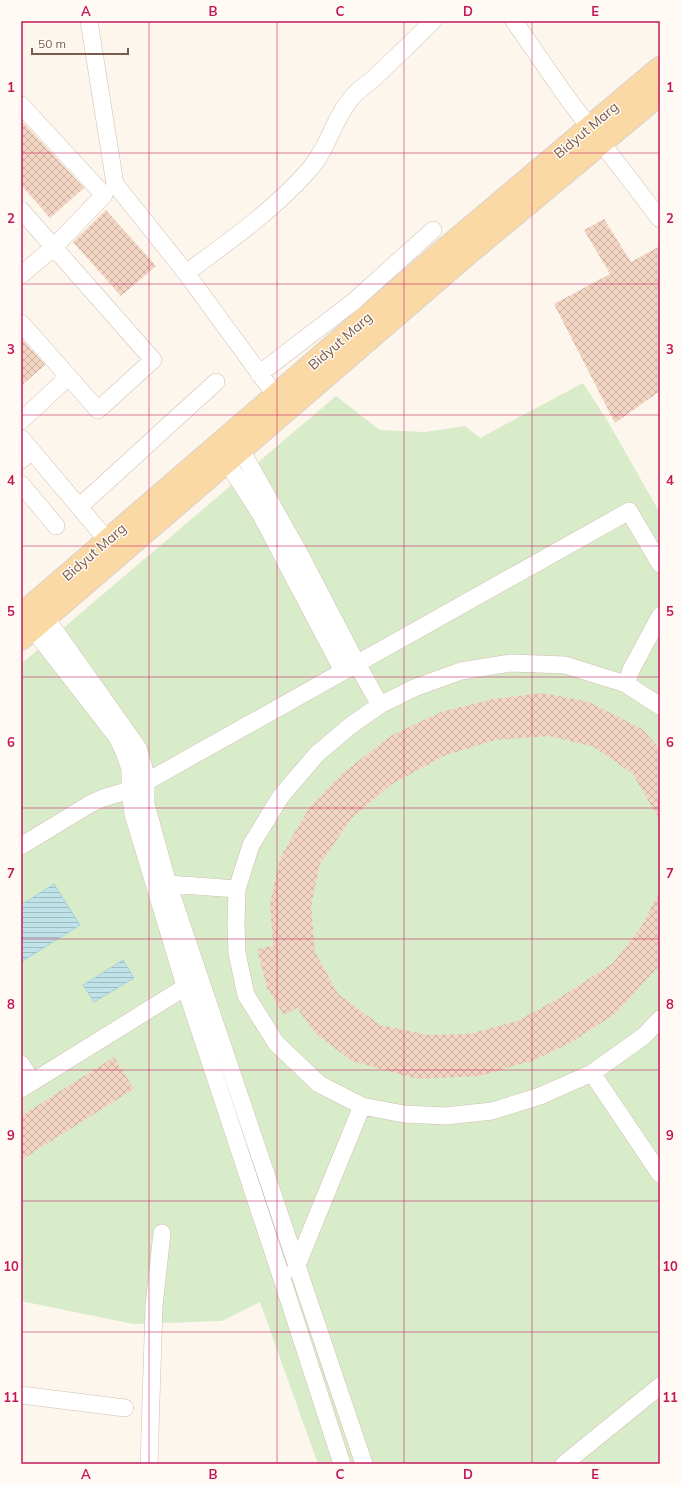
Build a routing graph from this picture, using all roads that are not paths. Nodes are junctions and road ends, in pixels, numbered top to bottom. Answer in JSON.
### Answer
{"nodes":[{"id":1,"x":89,"y":21,"type":"edge"},
{"id":2,"x":433,"y":21,"type":"edge"},
{"id":3,"x":514,"y":21,"type":"edge"},
{"id":4,"x":660,"y":68,"type":"edge"},
{"id":5,"x":660,"y":94,"type":"edge"},
{"id":6,"x":21,"y":105,"type":"edge"},
{"id":7,"x":595,"y":135,"type":"junction"},
{"id":8,"x":654,"y":198,"type":"edge"},
{"id":9,"x":21,"y":210,"type":"edge"},
{"id":10,"x":660,"y":218,"type":"edge"},
{"id":11,"x":433,"y":230,"type":"dead end"},
{"id":12,"x":54,"y":246,"type":"junction"},
{"id":13,"x":186,"y":272,"type":"junction"},
{"id":14,"x":21,"y":276,"type":"edge"},
{"id":15,"x":21,"y":323,"type":"edge"},
{"id":16,"x":259,"y":374,"type":"junction"},
{"id":17,"x":68,"y":377,"type":"junction"},
{"id":18,"x":216,"y":382,"type":"dead end"},
{"id":19,"x":276,"y":396,"type":"junction"},
{"id":20,"x":21,"y":420,"type":"edge"},
{"id":21,"x":21,"y":438,"type":"edge"},
{"id":22,"x":27,"y":456,"type":"edge"},
{"id":23,"x":234,"y":456,"type":"junction"},
{"id":24,"x":21,"y":484,"type":"edge"},
{"id":25,"x":79,"y":507,"type":"junction"},
{"id":26,"x":56,"y":526,"type":"dead end"},
{"id":27,"x":107,"y":540,"type":"junction"},
{"id":28,"x":660,"y":564,"type":"edge"},
{"id":29,"x":660,"y":616,"type":"edge"},
{"id":30,"x":30,"y":625,"type":"edge"},
{"id":31,"x":350,"y":667,"type":"junction"},
{"id":32,"x":626,"y":684,"type":"junction"},
{"id":33,"x":380,"y":705,"type":"junction"},
{"id":34,"x":660,"y":706,"type":"edge"},
{"id":35,"x":146,"y":782,"type":"junction"},
{"id":36,"x":130,"y":790,"type":"junction"},
{"id":37,"x":21,"y":846,"type":"edge"},
{"id":38,"x":168,"y":884,"type":"junction"},
{"id":39,"x":237,"y":889,"type":"junction"},
{"id":40,"x":200,"y":978,"type":"junction"},
{"id":41,"x":185,"y":986,"type":"junction"},
{"id":42,"x":660,"y":1019,"type":"edge"},
{"id":43,"x":21,"y":1064,"type":"edge"},
{"id":44,"x":592,"y":1073,"type":"junction"},
{"id":45,"x":26,"y":1085,"type":"edge"},
{"id":46,"x":362,"y":1106,"type":"junction"},
{"id":47,"x":660,"y":1174,"type":"edge"},
{"id":48,"x":162,"y":1233,"type":"dead end"},
{"id":49,"x":297,"y":1266,"type":"junction"},
{"id":50,"x":284,"y":1285,"type":"junction"},
{"id":51,"x":660,"y":1386,"type":"edge"},
{"id":52,"x":21,"y":1395,"type":"edge"},
{"id":53,"x":125,"y":1408,"type":"dead end"},
{"id":54,"x":149,"y":1464,"type":"edge"},
{"id":55,"x":342,"y":1464,"type":"edge"},
{"id":56,"x":364,"y":1464,"type":"edge"},
{"id":57,"x":564,"y":1464,"type":"edge"}],
"edges":[{"from":1,"to":13,"type":"street"},
{"from":2,"to":13,"type":"street"},
{"from":3,"to":7,"type":"street"},
{"from":4,"to":7,"type":"main road","name":"Bidyut Marg"},
{"from":5,"to":7,"type":"main road","name":"Bidyut Marg"},
{"from":6,"to":12,"type":"street"},
{"from":7,"to":8,"type":"street"},
{"from":7,"to":19,"type":"main road","name":"Bidyut Marg"},
{"from":7,"to":23,"type":"main road","name":"Bidyut Marg"},
{"from":8,"to":10,"type":"street"},
{"from":9,"to":12,"type":"street"},
{"from":11,"to":16,"type":"street"},
{"from":12,"to":14,"type":"street"},
{"from":12,"to":17,"type":"street"},
{"from":13,"to":16,"type":"street"},
{"from":15,"to":17,"type":"street"},
{"from":16,"to":19,"type":"street"},
{"from":17,"to":20,"type":"street"},
{"from":18,"to":25,"type":"street"},
{"from":19,"to":27,"type":"main road","name":"Bidyut Marg"},
{"from":21,"to":22,"type":"street"},
{"from":22,"to":25,"type":"street"},
{"from":23,"to":30,"type":"main road","name":"Bidyut Marg"},
{"from":23,"to":31,"type":"street"},
{"from":24,"to":26,"type":"street"},
{"from":25,"to":27,"type":"street"},
{"from":27,"to":30,"type":"main road","name":"Bidyut Marg"},
{"from":28,"to":31,"type":"street"},
{"from":29,"to":32,"type":"street"},
{"from":30,"to":35,"type":"street"},
{"from":30,"to":36,"type":"street"},
{"from":31,"to":33,"type":"street"},
{"from":31,"to":35,"type":"street"},
{"from":32,"to":33,"type":"street"},
{"from":32,"to":34,"type":"street"},
{"from":33,"to":39,"type":"street"},
{"from":35,"to":36,"type":"street"},
{"from":35,"to":38,"type":"street"},
{"from":36,"to":37,"type":"street"},
{"from":36,"to":41,"type":"street"},
{"from":38,"to":39,"type":"street"},
{"from":38,"to":40,"type":"street"},
{"from":39,"to":46,"type":"street"},
{"from":40,"to":41,"type":"street"},
{"from":40,"to":49,"type":"street"},
{"from":41,"to":45,"type":"street"},
{"from":41,"to":50,"type":"street"},
{"from":42,"to":44,"type":"street"},
{"from":43,"to":45,"type":"street"},
{"from":44,"to":46,"type":"street"},
{"from":44,"to":47,"type":"street"},
{"from":46,"to":49,"type":"street"},
{"from":48,"to":54,"type":"street"},
{"from":49,"to":50,"type":"street"},
{"from":49,"to":56,"type":"street"},
{"from":50,"to":55,"type":"street"},
{"from":51,"to":57,"type":"street"},
{"from":52,"to":53,"type":"street"}]}
